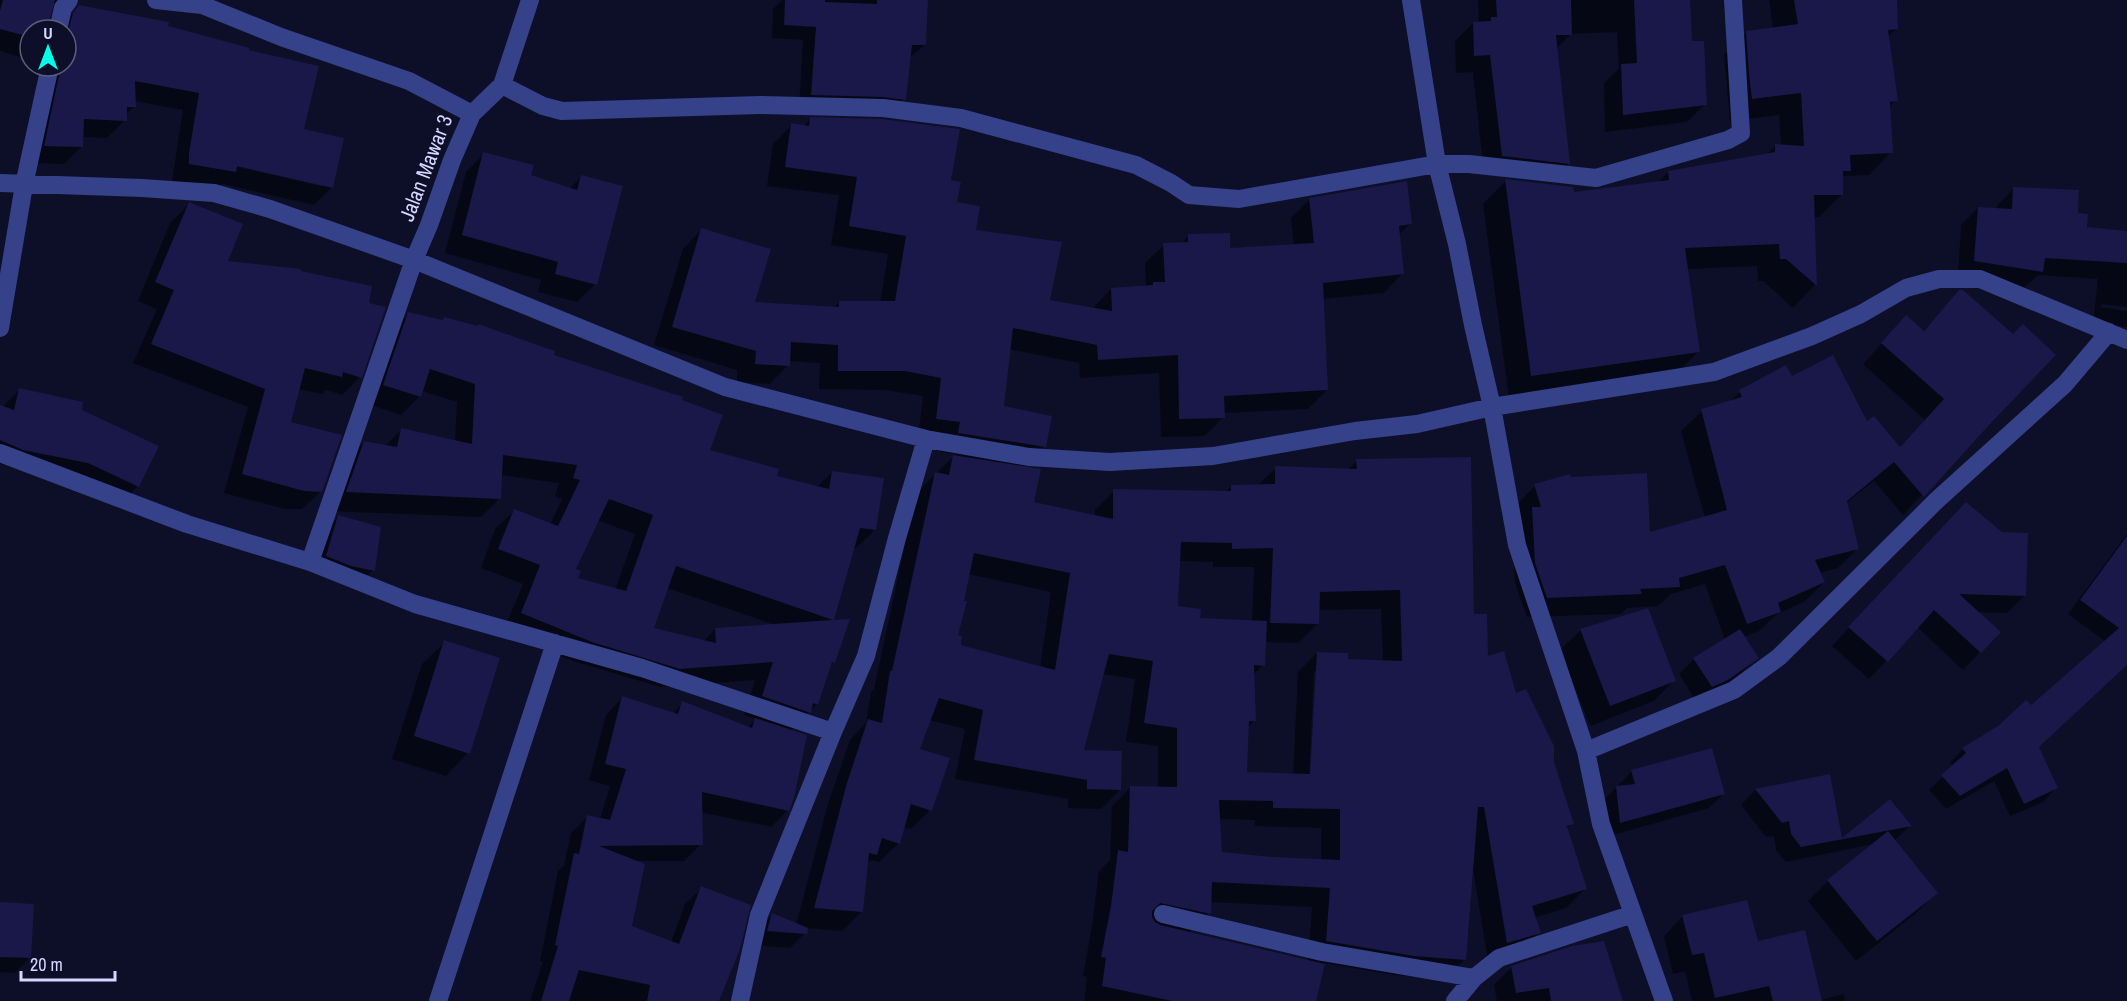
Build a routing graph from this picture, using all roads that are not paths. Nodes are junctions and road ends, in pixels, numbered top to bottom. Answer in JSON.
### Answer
{"nodes":[{"id":1,"x":69,"y":0,"type":"edge"},
{"id":2,"x":156,"y":0,"type":"edge"},
{"id":3,"x":530,"y":0,"type":"edge"},
{"id":4,"x":1411,"y":0,"type":"edge"},
{"id":5,"x":1733,"y":0,"type":"edge"},
{"id":6,"x":61,"y":18,"type":"edge"},
{"id":7,"x":47,"y":78,"type":"edge"},
{"id":8,"x":501,"y":85,"type":"junction"},
{"id":9,"x":472,"y":114,"type":"junction"},
{"id":10,"x":1437,"y":164,"type":"junction"},
{"id":11,"x":0,"y":183,"type":"edge"},
{"id":12,"x":24,"y":185,"type":"junction"},
{"id":13,"x":414,"y":260,"type":"junction"},
{"id":14,"x":0,"y":328,"type":"edge"},
{"id":15,"x":2109,"y":332,"type":"junction"},
{"id":16,"x":2127,"y":340,"type":"edge"},
{"id":17,"x":1492,"y":407,"type":"junction"},
{"id":18,"x":926,"y":440,"type":"junction"},
{"id":19,"x":0,"y":453,"type":"edge"},
{"id":20,"x":310,"y":562,"type":"junction"},
{"id":21,"x":555,"y":643,"type":"junction"},
{"id":22,"x":833,"y":732,"type":"junction"},
{"id":23,"x":1586,"y":751,"type":"junction"},
{"id":24,"x":1163,"y":914,"type":"dead end"},
{"id":25,"x":1633,"y":914,"type":"junction"},
{"id":26,"x":1474,"y":978,"type":"junction"},
{"id":27,"x":438,"y":1001,"type":"edge"},
{"id":28,"x":740,"y":1001,"type":"edge"},
{"id":29,"x":1455,"y":1001,"type":"edge"},
{"id":30,"x":1664,"y":1001,"type":"edge"}],
"edges":[{"from":1,"to":6,"type":"street"},
{"from":2,"to":9,"type":"street"},
{"from":3,"to":8,"type":"street","name":"Jalan Mawar 3"},
{"from":4,"to":10,"type":"street"},
{"from":5,"to":10,"type":"street"},
{"from":7,"to":12,"type":"street"},
{"from":8,"to":9,"type":"street","name":"Jalan Mawar 3"},
{"from":8,"to":10,"type":"street"},
{"from":9,"to":13,"type":"street","name":"Jalan Mawar 3"},
{"from":10,"to":17,"type":"street"},
{"from":11,"to":12,"type":"street"},
{"from":12,"to":13,"type":"street"},
{"from":12,"to":14,"type":"street"},
{"from":13,"to":18,"type":"street"},
{"from":13,"to":20,"type":"street","name":"Jalan Mawar 3"},
{"from":15,"to":16,"type":"street"},
{"from":15,"to":17,"type":"street"},
{"from":15,"to":23,"type":"street"},
{"from":17,"to":18,"type":"street"},
{"from":17,"to":23,"type":"street"},
{"from":18,"to":22,"type":"street"},
{"from":19,"to":20,"type":"street"},
{"from":20,"to":21,"type":"street"},
{"from":21,"to":22,"type":"street"},
{"from":21,"to":27,"type":"street"},
{"from":22,"to":28,"type":"street"},
{"from":23,"to":25,"type":"street"},
{"from":24,"to":26,"type":"street"},
{"from":25,"to":26,"type":"street"},
{"from":25,"to":30,"type":"street"},
{"from":26,"to":29,"type":"street"}]}
